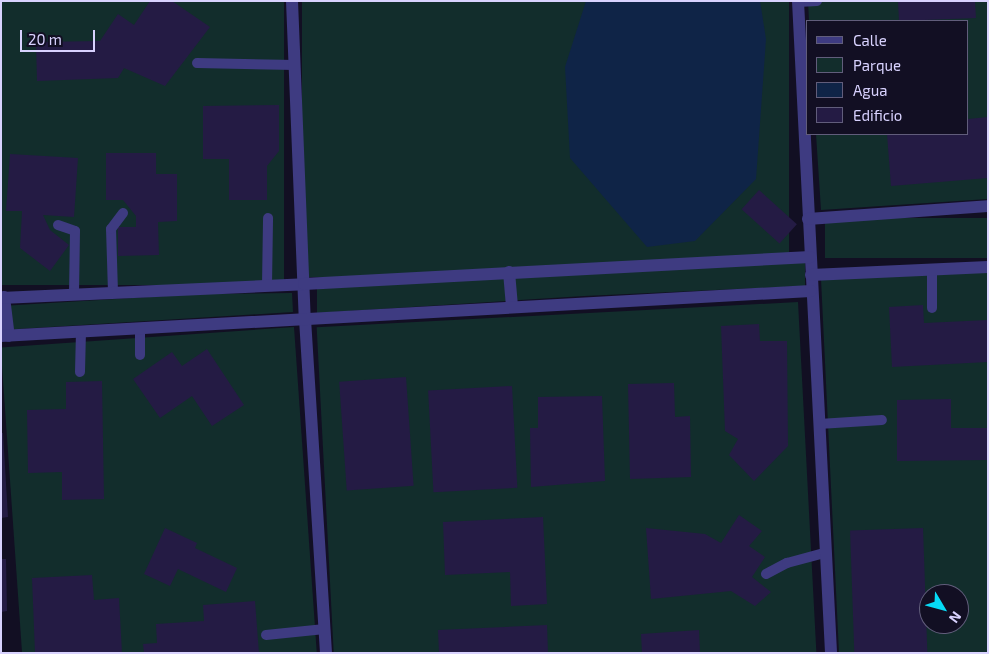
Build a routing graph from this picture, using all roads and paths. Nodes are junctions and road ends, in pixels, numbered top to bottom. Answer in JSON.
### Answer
{"nodes":[{"id":1,"x":292,"y":1,"type":"edge"},
{"id":2,"x":817,"y":1,"type":"edge"},
{"id":3,"x":798,"y":2,"type":"edge"},
{"id":4,"x":197,"y":63,"type":"dead end"},
{"id":5,"x":295,"y":65,"type":"junction"},
{"id":6,"x":806,"y":117,"type":"edge"},
{"id":7,"x":806,"y":135,"type":"edge"},
{"id":8,"x":988,"y":206,"type":"edge"},
{"id":9,"x":123,"y":213,"type":"dead end"},
{"id":10,"x":268,"y":218,"type":"dead end"},
{"id":11,"x":808,"y":219,"type":"junction"},
{"id":12,"x":58,"y":225,"type":"dead end"},
{"id":13,"x":810,"y":257,"type":"junction"},
{"id":14,"x":988,"y":267,"type":"edge"},
{"id":15,"x":932,"y":269,"type":"junction"},
{"id":16,"x":509,"y":272,"type":"junction"},
{"id":17,"x":811,"y":274,"type":"junction"},
{"id":18,"x":304,"y":284,"type":"junction"},
{"id":19,"x":268,"y":286,"type":"junction"},
{"id":20,"x":812,"y":291,"type":"junction"},
{"id":21,"x":113,"y":292,"type":"junction"},
{"id":22,"x":74,"y":294,"type":"junction"},
{"id":23,"x":3,"y":298,"type":"edge"},
{"id":24,"x":512,"y":307,"type":"junction"},
{"id":25,"x":932,"y":308,"type":"dead end"},
{"id":26,"x":305,"y":319,"type":"junction"},
{"id":27,"x":140,"y":328,"type":"junction"},
{"id":28,"x":81,"y":332,"type":"junction"},
{"id":29,"x":5,"y":336,"type":"edge"},
{"id":30,"x":140,"y":355,"type":"dead end"},
{"id":31,"x":80,"y":372,"type":"dead end"},
{"id":32,"x":882,"y":420,"type":"dead end"},
{"id":33,"x":819,"y":424,"type":"junction"},
{"id":34,"x":825,"y":553,"type":"junction"},
{"id":35,"x":766,"y":574,"type":"dead end"},
{"id":36,"x":325,"y":628,"type":"junction"},
{"id":37,"x":266,"y":635,"type":"dead end"},
{"id":38,"x":326,"y":653,"type":"edge"},
{"id":39,"x":831,"y":653,"type":"edge"}],
"edges":[{"from":1,"to":5,"type":"street"},
{"from":2,"to":3,"type":"lane"},
{"from":3,"to":6,"type":"street"},
{"from":4,"to":5,"type":"lane"},
{"from":5,"to":18,"type":"street"},
{"from":7,"to":11,"type":"street"},
{"from":8,"to":11,"type":"street"},
{"from":9,"to":21,"type":"lane"},
{"from":10,"to":19,"type":"lane"},
{"from":11,"to":13,"type":"street"},
{"from":12,"to":22,"type":"lane"},
{"from":13,"to":16,"type":"street"},
{"from":13,"to":17,"type":"street"},
{"from":14,"to":15,"type":"street"},
{"from":15,"to":17,"type":"street"},
{"from":15,"to":25,"type":"lane"},
{"from":16,"to":18,"type":"street"},
{"from":16,"to":24,"type":"street"},
{"from":17,"to":20,"type":"street"},
{"from":18,"to":19,"type":"street"},
{"from":18,"to":26,"type":"street"},
{"from":19,"to":21,"type":"street"},
{"from":20,"to":24,"type":"street"},
{"from":20,"to":33,"type":"street"},
{"from":21,"to":22,"type":"street"},
{"from":22,"to":23,"type":"street"},
{"from":23,"to":29,"type":"street"},
{"from":24,"to":26,"type":"street"},
{"from":26,"to":27,"type":"street"},
{"from":26,"to":36,"type":"street"},
{"from":27,"to":28,"type":"street"},
{"from":27,"to":30,"type":"lane"},
{"from":28,"to":29,"type":"street"},
{"from":28,"to":31,"type":"lane"},
{"from":32,"to":33,"type":"lane"},
{"from":33,"to":34,"type":"street"},
{"from":34,"to":35,"type":"lane"},
{"from":34,"to":39,"type":"street"},
{"from":36,"to":37,"type":"lane"},
{"from":36,"to":38,"type":"street"}]}
